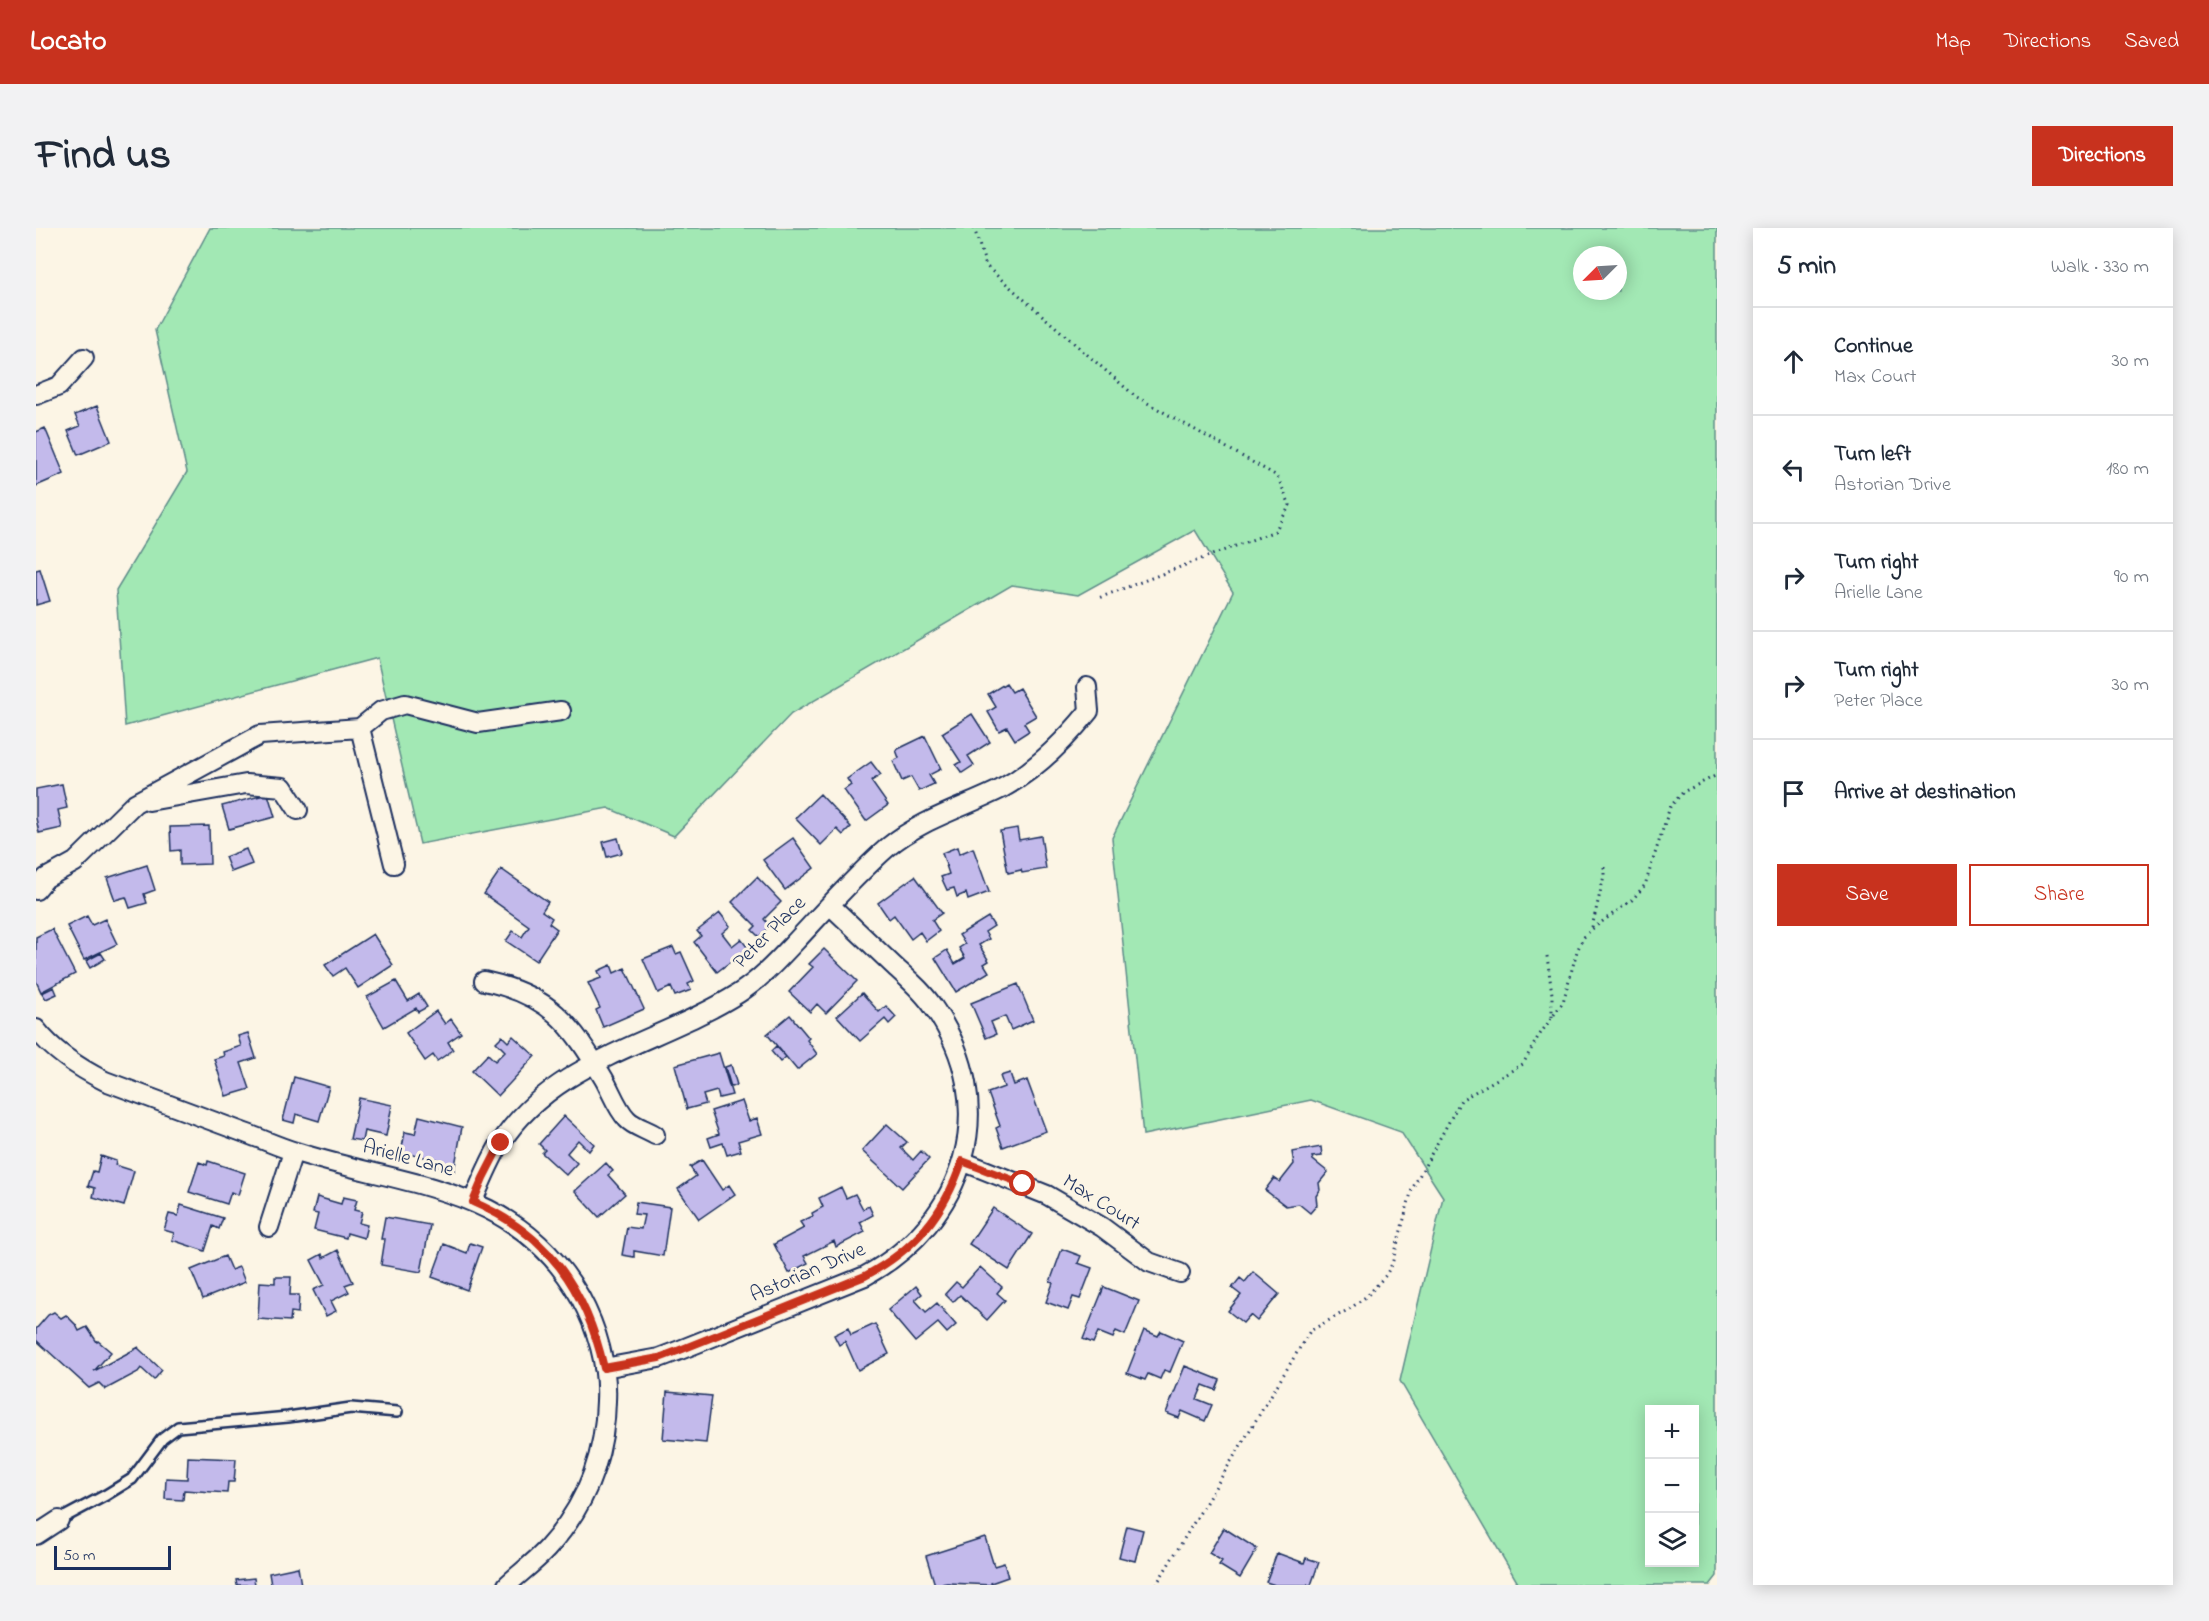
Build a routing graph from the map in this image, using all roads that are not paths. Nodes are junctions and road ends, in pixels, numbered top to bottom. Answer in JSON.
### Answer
{"nodes":[{"id":1,"x":84,"y":358,"type":"dead end"},
{"id":2,"x":36,"y":395,"type":"edge"},
{"id":3,"x":1087,"y":687,"type":"dead end"},
{"id":4,"x":561,"y":711,"type":"dead end"},
{"id":5,"x":360,"y":728,"type":"junction"},
{"id":6,"x":135,"y":803,"type":"junction"},
{"id":7,"x":298,"y":810,"type":"dead end"},
{"id":8,"x":394,"y":864,"type":"dead end"},
{"id":9,"x":36,"y":890,"type":"edge"},
{"id":10,"x":830,"y":905,"type":"junction"},
{"id":11,"x":484,"y":981,"type":"dead end"},
{"id":12,"x":36,"y":1029,"type":"edge"},
{"id":13,"x":594,"y":1063,"type":"junction"},
{"id":14,"x":655,"y":1135,"type":"dead end"},
{"id":15,"x":293,"y":1152,"type":"junction"},
{"id":16,"x":962,"y":1161,"type":"junction"},
{"id":17,"x":473,"y":1202,"type":"junction"},
{"id":18,"x":269,"y":1227,"type":"dead end"},
{"id":19,"x":1180,"y":1273,"type":"dead end"},
{"id":20,"x":604,"y":1368,"type":"junction"},
{"id":21,"x":397,"y":1412,"type":"dead end"},
{"id":22,"x":58,"y":1520,"type":"joint"},
{"id":23,"x":36,"y":1535,"type":"edge"},
{"id":24,"x":507,"y":1585,"type":"edge"}],
"edges":[{"from":1,"to":2,"type":"street"},
{"from":3,"to":10,"type":"street","name":"Peter Place"},
{"from":4,"to":5,"type":"street"},
{"from":5,"to":6,"type":"street"},
{"from":5,"to":8,"type":"street"},
{"from":6,"to":7,"type":"street"},
{"from":6,"to":9,"type":"street"},
{"from":10,"to":13,"type":"street","name":"Peter Place"},
{"from":10,"to":16,"type":"street","name":"Astorian Drive"},
{"from":11,"to":13,"type":"street"},
{"from":12,"to":15,"type":"street","name":"Arielle Lane"},
{"from":13,"to":14,"type":"street"},
{"from":13,"to":17,"type":"street","name":"Peter Place"},
{"from":15,"to":17,"type":"street","name":"Arielle Lane"},
{"from":15,"to":18,"type":"street"},
{"from":16,"to":19,"type":"street","name":"Max Court"},
{"from":16,"to":20,"type":"street","name":"Astorian Drive"},
{"from":17,"to":20,"type":"street","name":"Arielle Lane"},
{"from":20,"to":24,"type":"street","name":"Arielle Lane"},
{"from":21,"to":22,"type":"lane"},
{"from":22,"to":23,"type":"street"}]}
